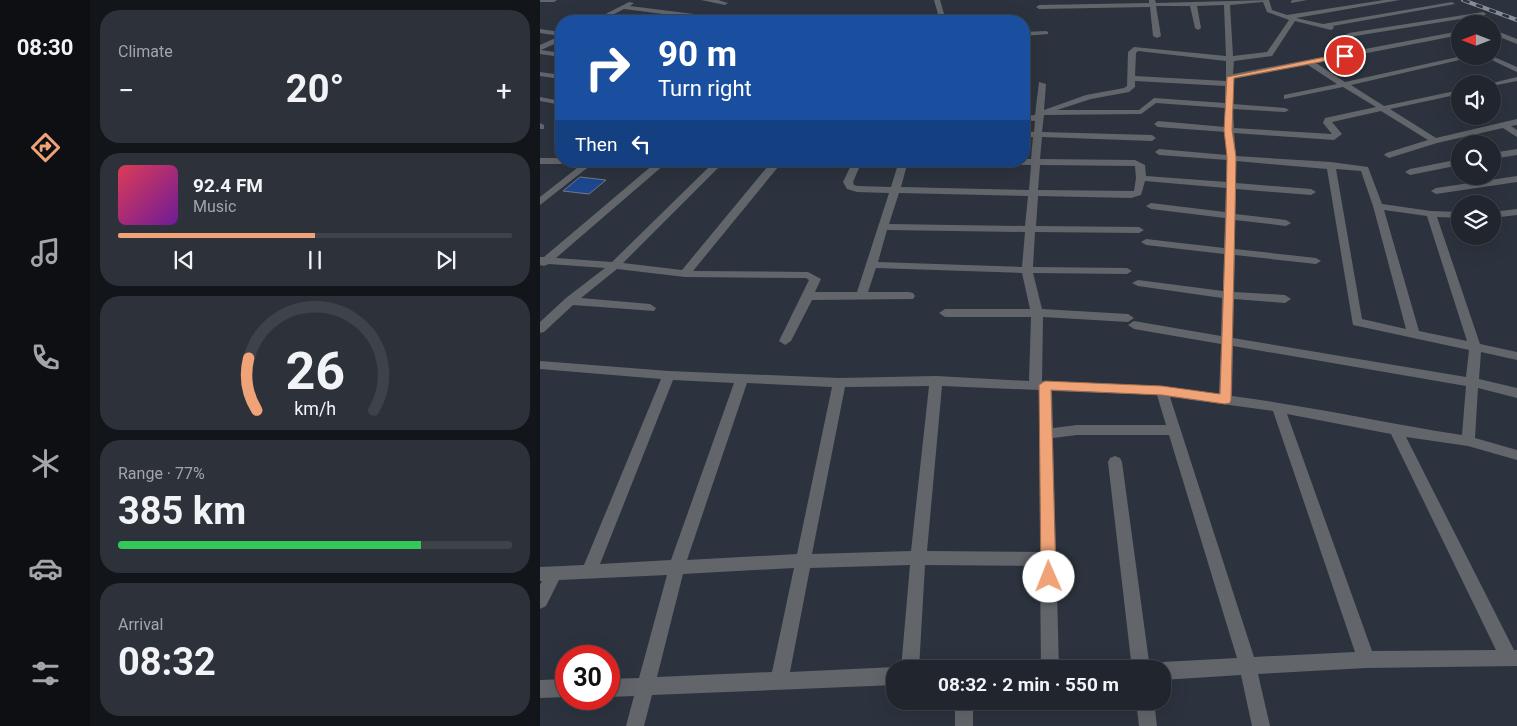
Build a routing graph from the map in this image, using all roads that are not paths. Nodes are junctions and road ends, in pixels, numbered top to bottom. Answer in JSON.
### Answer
{"nodes":[{"id":1,"x":540,"y":0,"type":"edge"},
{"id":2,"x":554,"y":0,"type":"edge"},
{"id":3,"x":638,"y":0,"type":"edge"},
{"id":4,"x":704,"y":0,"type":"edge"},
{"id":5,"x":937,"y":0,"type":"edge"},
{"id":6,"x":1266,"y":0,"type":"edge"},
{"id":7,"x":1304,"y":0,"type":"edge"},
{"id":8,"x":1397,"y":0,"type":"edge"},
{"id":9,"x":1238,"y":1,"type":"edge"},
{"id":10,"x":1388,"y":1,"type":"edge"},
{"id":11,"x":726,"y":2,"type":"dead end"},
{"id":12,"x":1197,"y":2,"type":"edge"},
{"id":13,"x":1293,"y":2,"type":"dead end"},
{"id":14,"x":1118,"y":3,"type":"edge"},
{"id":15,"x":1152,"y":3,"type":"edge"},
{"id":16,"x":1227,"y":3,"type":"junction"},
{"id":17,"x":1452,"y":4,"type":"dead end"},
{"id":18,"x":624,"y":7,"type":"junction"},
{"id":19,"x":1039,"y":7,"type":"dead end"},
{"id":20,"x":1408,"y":11,"type":"junction"},
{"id":21,"x":1482,"y":14,"type":"dead end"},
{"id":22,"x":608,"y":15,"type":"edge"},
{"id":23,"x":686,"y":15,"type":"edge"},
{"id":24,"x":941,"y":15,"type":"edge"},
{"id":25,"x":1290,"y":18,"type":"junction"},
{"id":26,"x":1431,"y":22,"type":"junction"},
{"id":27,"x":1324,"y":26,"type":"junction"},
{"id":28,"x":1198,"y":28,"type":"dead end"},
{"id":29,"x":540,"y":31,"type":"edge"},
{"id":30,"x":555,"y":33,"type":"edge"},
{"id":31,"x":1046,"y":33,"type":"dead end"},
{"id":32,"x":1030,"y":34,"type":"edge"},
{"id":33,"x":1451,"y":34,"type":"joint"},
{"id":34,"x":1349,"y":35,"type":"junction"},
{"id":35,"x":1501,"y":35,"type":"edge"},
{"id":36,"x":1157,"y":36,"type":"dead end"},
{"id":37,"x":555,"y":41,"type":"edge"},
{"id":38,"x":1517,"y":42,"type":"edge"},
{"id":39,"x":1380,"y":48,"type":"junction"},
{"id":40,"x":540,"y":50,"type":"edge"},
{"id":41,"x":555,"y":54,"type":"edge"},
{"id":42,"x":1230,"y":59,"type":"junction"},
{"id":43,"x":1451,"y":61,"type":"edge"},
{"id":44,"x":1501,"y":62,"type":"edge"},
{"id":45,"x":1310,"y":63,"type":"junction"},
{"id":46,"x":1516,"y":69,"type":"edge"},
{"id":47,"x":540,"y":74,"type":"edge"},
{"id":48,"x":555,"y":76,"type":"edge"},
{"id":49,"x":1131,"y":78,"type":"junction"},
{"id":50,"x":1517,"y":79,"type":"edge"},
{"id":51,"x":1230,"y":81,"type":"junction"},
{"id":52,"x":1501,"y":82,"type":"edge"},
{"id":53,"x":1042,"y":84,"type":"dead end"},
{"id":54,"x":1346,"y":85,"type":"junction"},
{"id":55,"x":1451,"y":94,"type":"edge"},
{"id":56,"x":1288,"y":97,"type":"dead end"},
{"id":57,"x":540,"y":99,"type":"edge"},
{"id":58,"x":555,"y":102,"type":"edge"},
{"id":59,"x":1230,"y":107,"type":"junction"},
{"id":60,"x":1284,"y":110,"type":"dead end"},
{"id":61,"x":1383,"y":110,"type":"junction"},
{"id":62,"x":1039,"y":116,"type":"junction"},
{"id":63,"x":1030,"y":117,"type":"edge"},
{"id":64,"x":1517,"y":122,"type":"edge"},
{"id":65,"x":1158,"y":124,"type":"dead end"},
{"id":66,"x":1504,"y":125,"type":"junction"},
{"id":67,"x":1228,"y":130,"type":"junction"},
{"id":68,"x":1030,"y":134,"type":"edge"},
{"id":69,"x":1517,"y":134,"type":"edge"},
{"id":70,"x":1038,"y":135,"type":"junction"},
{"id":71,"x":1152,"y":138,"type":"dead end"},
{"id":72,"x":1435,"y":141,"type":"junction"},
{"id":73,"x":1159,"y":152,"type":"dead end"},
{"id":74,"x":1517,"y":152,"type":"edge"},
{"id":75,"x":1389,"y":155,"type":"dead end"},
{"id":76,"x":1501,"y":155,"type":"edge"},
{"id":77,"x":1232,"y":157,"type":"junction"},
{"id":78,"x":555,"y":160,"type":"edge"},
{"id":79,"x":540,"y":161,"type":"edge"},
{"id":80,"x":1030,"y":164,"type":"edge"},
{"id":81,"x":1036,"y":164,"type":"junction"},
{"id":82,"x":1451,"y":164,"type":"edge"},
{"id":83,"x":1331,"y":165,"type":"junction"},
{"id":84,"x":584,"y":167,"type":"edge"},
{"id":85,"x":656,"y":167,"type":"edge"},
{"id":86,"x":713,"y":167,"type":"edge"},
{"id":87,"x":773,"y":167,"type":"edge"},
{"id":88,"x":855,"y":167,"type":"edge"},
{"id":89,"x":902,"y":167,"type":"edge"},
{"id":90,"x":1410,"y":172,"type":"dead end"},
{"id":91,"x":1141,"y":178,"type":"junction"},
{"id":92,"x":1512,"y":180,"type":"edge"},
{"id":93,"x":1231,"y":185,"type":"junction"},
{"id":94,"x":1517,"y":187,"type":"edge"},
{"id":95,"x":895,"y":190,"type":"junction"},
{"id":96,"x":1436,"y":190,"type":"dead end"},
{"id":97,"x":1311,"y":192,"type":"dead end"},
{"id":98,"x":1033,"y":193,"type":"junction"},
{"id":99,"x":540,"y":202,"type":"edge"},
{"id":100,"x":1150,"y":206,"type":"dead end"},
{"id":101,"x":1378,"y":206,"type":"junction"},
{"id":102,"x":1517,"y":212,"type":"edge"},
{"id":103,"x":1431,"y":214,"type":"junction"},
{"id":104,"x":1501,"y":214,"type":"edge"},
{"id":105,"x":1451,"y":215,"type":"edge"},
{"id":106,"x":1231,"y":216,"type":"junction"},
{"id":107,"x":1286,"y":223,"type":"dead end"},
{"id":108,"x":883,"y":227,"type":"junction"},
{"id":109,"x":1030,"y":230,"type":"junction"},
{"id":110,"x":1139,"y":230,"type":"dead end"},
{"id":111,"x":1146,"y":242,"type":"dead end"},
{"id":112,"x":1229,"y":251,"type":"junction"},
{"id":113,"x":1316,"y":261,"type":"dead end"},
{"id":114,"x":542,"y":263,"type":"edge"},
{"id":115,"x":615,"y":265,"type":"junction"},
{"id":116,"x":870,"y":265,"type":"junction"},
{"id":117,"x":1027,"y":270,"type":"junction"},
{"id":118,"x":1127,"y":271,"type":"dead end"},
{"id":119,"x":685,"y":274,"type":"junction"},
{"id":120,"x":1138,"y":283,"type":"dead end"},
{"id":121,"x":862,"y":295,"type":"junction"},
{"id":122,"x":1228,"y":295,"type":"junction"},
{"id":123,"x":808,"y":296,"type":"junction"},
{"id":124,"x":909,"y":296,"type":"dead end"},
{"id":125,"x":1285,"y":298,"type":"dead end"},
{"id":126,"x":570,"y":301,"type":"junction"},
{"id":127,"x":650,"y":308,"type":"dead end"},
{"id":128,"x":945,"y":312,"type":"dead end"},
{"id":129,"x":1037,"y":313,"type":"junction"},
{"id":130,"x":540,"y":329,"type":"edge"},
{"id":131,"x":1414,"y":334,"type":"junction"},
{"id":132,"x":1227,"y":340,"type":"junction"},
{"id":133,"x":786,"y":341,"type":"dead end"},
{"id":134,"x":1475,"y":347,"type":"junction"},
{"id":135,"x":1517,"y":356,"type":"edge"},
{"id":136,"x":540,"y":366,"type":"edge"},
{"id":137,"x":668,"y":375,"type":"junction"},
{"id":138,"x":742,"y":378,"type":"junction"},
{"id":139,"x":936,"y":380,"type":"junction"},
{"id":140,"x":839,"y":382,"type":"junction"},
{"id":141,"x":1471,"y":382,"type":"junction"},
{"id":142,"x":1040,"y":385,"type":"junction"},
{"id":143,"x":1162,"y":391,"type":"junction"},
{"id":144,"x":1517,"y":393,"type":"edge"},
{"id":145,"x":1225,"y":400,"type":"junction"},
{"id":146,"x":1278,"y":407,"type":"junction"},
{"id":147,"x":1174,"y":430,"type":"junction"},
{"id":148,"x":1396,"y":430,"type":"junction"},
{"id":149,"x":1045,"y":434,"type":"junction"},
{"id":150,"x":1468,"y":441,"type":"junction"},
{"id":151,"x":1517,"y":455,"type":"edge"},
{"id":152,"x":1115,"y":462,"type":"dead end"},
{"id":153,"x":918,"y":558,"type":"junction"},
{"id":154,"x":1048,"y":559,"type":"junction"},
{"id":155,"x":802,"y":561,"type":"junction"},
{"id":156,"x":677,"y":566,"type":"junction"},
{"id":157,"x":589,"y":571,"type":"junction"},
{"id":158,"x":547,"y":574,"type":"edge"},
{"id":159,"x":540,"y":601,"type":"edge"},
{"id":160,"x":1513,"y":657,"type":"edge"},
{"id":161,"x":911,"y":660,"type":"edge"},
{"id":162,"x":1050,"y":660,"type":"edge"},
{"id":163,"x":1140,"y":660,"type":"edge"},
{"id":164,"x":1366,"y":660,"type":"junction"},
{"id":165,"x":1248,"y":667,"type":"junction"},
{"id":166,"x":1171,"y":671,"type":"edge"},
{"id":167,"x":886,"y":676,"type":"edge"},
{"id":168,"x":778,"y":680,"type":"junction"},
{"id":169,"x":646,"y":687,"type":"junction"},
{"id":170,"x":555,"y":688,"type":"edge"},
{"id":171,"x":620,"y":688,"type":"edge"},
{"id":172,"x":540,"y":689,"type":"edge"},
{"id":173,"x":964,"y":710,"type":"edge"},
{"id":174,"x":1146,"y":710,"type":"edge"},
{"id":175,"x":635,"y":726,"type":"edge"},
{"id":176,"x":964,"y":726,"type":"edge"},
{"id":177,"x":1148,"y":726,"type":"edge"},
{"id":178,"x":1261,"y":726,"type":"edge"}],
"edges":[{"from":1,"to":2,"type":"street"},
{"from":3,"to":18,"type":"street"},
{"from":4,"to":11,"type":"street"},
{"from":5,"to":24,"type":"street"},
{"from":6,"to":9,"type":"street"},
{"from":6,"to":25,"type":"street"},
{"from":7,"to":13,"type":"street"},
{"from":8,"to":10,"type":"street"},
{"from":9,"to":16,"type":"street"},
{"from":10,"to":20,"type":"street"},
{"from":10,"to":25,"type":"street"},
{"from":12,"to":15,"type":"street"},
{"from":12,"to":16,"type":"street"},
{"from":12,"to":28,"type":"street"},
{"from":14,"to":15,"type":"street"},
{"from":14,"to":19,"type":"street"},
{"from":15,"to":36,"type":"street"},
{"from":16,"to":42,"type":"street"},
{"from":17,"to":20,"type":"street"},
{"from":18,"to":22,"type":"street"},
{"from":18,"to":23,"type":"street"},
{"from":20,"to":26,"type":"street"},
{"from":20,"to":27,"type":"street"},
{"from":21,"to":26,"type":"street"},
{"from":25,"to":27,"type":"street"},
{"from":25,"to":42,"type":"street"},
{"from":26,"to":33,"type":"street"},
{"from":26,"to":34,"type":"street"},
{"from":27,"to":34,"type":"street"},
{"from":29,"to":30,"type":"street"},
{"from":31,"to":32,"type":"street"},
{"from":33,"to":39,"type":"street"},
{"from":34,"to":39,"type":"street"},
{"from":35,"to":38,"type":"street"},
{"from":37,"to":40,"type":"street"},
{"from":39,"to":45,"type":"street"},
{"from":40,"to":41,"type":"street"},
{"from":42,"to":49,"type":"street"},
{"from":42,"to":51,"type":"street"},
{"from":43,"to":54,"type":"street"},
{"from":44,"to":46,"type":"street"},
{"from":45,"to":51,"type":"street"},
{"from":45,"to":54,"type":"street"},
{"from":47,"to":48,"type":"street"},
{"from":49,"to":51,"type":"street"},
{"from":49,"to":62,"type":"street"},
{"from":50,"to":52,"type":"street"},
{"from":51,"to":59,"type":"street"},
{"from":53,"to":62,"type":"street"},
{"from":54,"to":56,"type":"street"},
{"from":54,"to":61,"type":"street"},
{"from":55,"to":61,"type":"street"},
{"from":57,"to":58,"type":"street"},
{"from":59,"to":60,"type":"street"},
{"from":59,"to":62,"type":"street"},
{"from":59,"to":67,"type":"street"},
{"from":61,"to":67,"type":"street"},
{"from":61,"to":72,"type":"street"},
{"from":62,"to":63,"type":"street"},
{"from":62,"to":70,"type":"street"},
{"from":64,"to":66,"type":"street"},
{"from":65,"to":67,"type":"street"},
{"from":66,"to":69,"type":"street"},
{"from":66,"to":72,"type":"street"},
{"from":67,"to":77,"type":"street"},
{"from":68,"to":70,"type":"street"},
{"from":70,"to":71,"type":"street"},
{"from":70,"to":81,"type":"street"},
{"from":72,"to":75,"type":"street"},
{"from":73,"to":77,"type":"street"},
{"from":74,"to":76,"type":"street"},
{"from":77,"to":83,"type":"street"},
{"from":77,"to":93,"type":"street"},
{"from":78,"to":79,"type":"street"},
{"from":80,"to":81,"type":"street"},
{"from":81,"to":91,"type":"street"},
{"from":81,"to":98,"type":"street"},
{"from":82,"to":90,"type":"street"},
{"from":83,"to":101,"type":"street"},
{"from":83,"to":131,"type":"street"},
{"from":84,"to":99,"type":"street"},
{"from":85,"to":114,"type":"street"},
{"from":86,"to":115,"type":"street"},
{"from":87,"to":119,"type":"street"},
{"from":88,"to":95,"type":"street"},
{"from":89,"to":95,"type":"street"},
{"from":91,"to":93,"type":"street"},
{"from":91,"to":98,"type":"street"},
{"from":92,"to":94,"type":"street"},
{"from":92,"to":96,"type":"street"},
{"from":93,"to":97,"type":"street"},
{"from":93,"to":106,"type":"street"},
{"from":95,"to":98,"type":"street"},
{"from":95,"to":108,"type":"street"},
{"from":98,"to":109,"type":"street"},
{"from":100,"to":106,"type":"street"},
{"from":101,"to":103,"type":"street"},
{"from":101,"to":131,"type":"street"},
{"from":102,"to":104,"type":"street"},
{"from":103,"to":105,"type":"street"},
{"from":103,"to":134,"type":"street"},
{"from":106,"to":107,"type":"street"},
{"from":106,"to":112,"type":"street"},
{"from":108,"to":109,"type":"street"},
{"from":108,"to":116,"type":"street"},
{"from":109,"to":110,"type":"street"},
{"from":109,"to":117,"type":"street"},
{"from":111,"to":112,"type":"street"},
{"from":112,"to":113,"type":"street"},
{"from":112,"to":122,"type":"street"},
{"from":114,"to":115,"type":"street"},
{"from":115,"to":119,"type":"street"},
{"from":115,"to":126,"type":"street"},
{"from":116,"to":117,"type":"street"},
{"from":116,"to":121,"type":"street"},
{"from":117,"to":118,"type":"street"},
{"from":117,"to":129,"type":"street"},
{"from":119,"to":123,"type":"street"},
{"from":120,"to":122,"type":"street"},
{"from":121,"to":123,"type":"street"},
{"from":121,"to":124,"type":"street"},
{"from":122,"to":125,"type":"street"},
{"from":122,"to":132,"type":"street"},
{"from":123,"to":133,"type":"street"},
{"from":126,"to":127,"type":"street"},
{"from":126,"to":130,"type":"street"},
{"from":128,"to":129,"type":"street"},
{"from":129,"to":132,"type":"street"},
{"from":129,"to":142,"type":"street"},
{"from":131,"to":134,"type":"street"},
{"from":132,"to":141,"type":"street"},
{"from":132,"to":145,"type":"street"},
{"from":134,"to":135,"type":"street"},
{"from":134,"to":141,"type":"street"},
{"from":136,"to":137,"type":"street"},
{"from":137,"to":138,"type":"street"},
{"from":137,"to":157,"type":"street"},
{"from":138,"to":140,"type":"street"},
{"from":138,"to":156,"type":"street"},
{"from":139,"to":140,"type":"street"},
{"from":139,"to":142,"type":"street"},
{"from":139,"to":153,"type":"street"},
{"from":140,"to":155,"type":"street"},
{"from":141,"to":144,"type":"street"},
{"from":141,"to":150,"type":"street"},
{"from":142,"to":143,"type":"street"},
{"from":142,"to":149,"type":"street"},
{"from":143,"to":145,"type":"street"},
{"from":143,"to":147,"type":"street"},
{"from":145,"to":146,"type":"street"},
{"from":146,"to":148,"type":"street"},
{"from":146,"to":164,"type":"street"},
{"from":147,"to":149,"type":"street"},
{"from":147,"to":165,"type":"street"},
{"from":148,"to":150,"type":"street"},
{"from":148,"to":160,"type":"street"},
{"from":149,"to":154,"type":"street"},
{"from":150,"to":151,"type":"street"},
{"from":152,"to":163,"type":"street"},
{"from":153,"to":154,"type":"street"},
{"from":153,"to":155,"type":"street"},
{"from":153,"to":161,"type":"street"},
{"from":154,"to":162,"type":"street"},
{"from":155,"to":156,"type":"street"},
{"from":155,"to":168,"type":"street"},
{"from":156,"to":157,"type":"street"},
{"from":156,"to":169,"type":"street"},
{"from":157,"to":158,"type":"street"},
{"from":158,"to":159,"type":"street"},
{"from":160,"to":164,"type":"street"},
{"from":164,"to":165,"type":"street"},
{"from":165,"to":166,"type":"street"},
{"from":165,"to":178,"type":"street"},
{"from":167,"to":168,"type":"street"},
{"from":168,"to":169,"type":"street"},
{"from":169,"to":171,"type":"street"},
{"from":169,"to":175,"type":"street"},
{"from":170,"to":172,"type":"street"},
{"from":173,"to":176,"type":"street"},
{"from":174,"to":177,"type":"street"}]}
